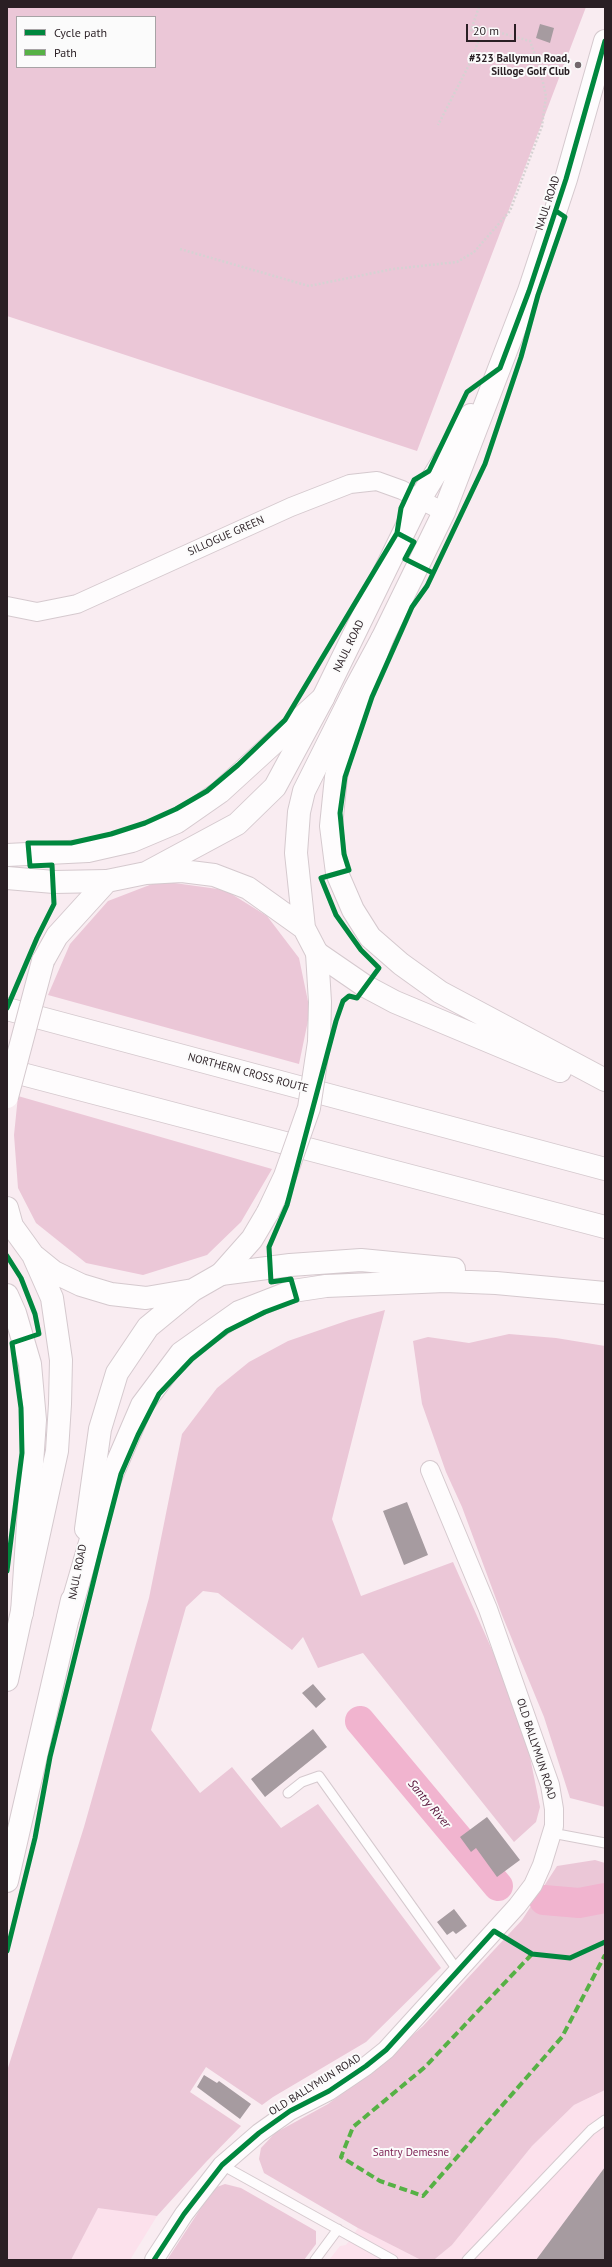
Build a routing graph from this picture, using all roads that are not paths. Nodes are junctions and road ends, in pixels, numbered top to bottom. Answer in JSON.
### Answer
{"nodes":[{"id":1,"x":605,"y":41,"type":"edge"},
{"id":2,"x":500,"y":368,"type":"junction"},
{"id":3,"x":420,"y":499,"type":"junction"},
{"id":4,"x":444,"y":512,"type":"junction"},
{"id":5,"x":7,"y":606,"type":"edge"},
{"id":6,"x":382,"y":639,"type":"junction"},
{"id":7,"x":323,"y":698,"type":"junction"},
{"id":8,"x":7,"y":855,"type":"edge"},
{"id":9,"x":146,"y":873,"type":"junction"},
{"id":10,"x":7,"y":878,"type":"edge"},
{"id":11,"x":107,"y":881,"type":"junction"},
{"id":12,"x":304,"y":928,"type":"junction"},
{"id":13,"x":317,"y":953,"type":"junction"},
{"id":14,"x":7,"y":1009,"type":"edge"},
{"id":15,"x":7,"y":1070,"type":"edge"},
{"id":16,"x":605,"y":1080,"type":"edge"},
{"id":17,"x":605,"y":1090,"type":"edge"},
{"id":18,"x":7,"y":1097,"type":"edge"},
{"id":19,"x":605,"y":1169,"type":"edge"},
{"id":20,"x":9,"y":1219,"type":"edge"},
{"id":21,"x":605,"y":1227,"type":"edge"},
{"id":22,"x":33,"y":1255,"type":"junction"},
{"id":23,"x":221,"y":1274,"type":"junction"},
{"id":24,"x":193,"y":1290,"type":"junction"},
{"id":25,"x":605,"y":1293,"type":"edge"},
{"id":26,"x":7,"y":1295,"type":"edge"},
{"id":27,"x":430,"y":1470,"type":"dead end"},
{"id":28,"x":22,"y":1613,"type":"junction"},
{"id":29,"x":68,"y":1618,"type":"junction"},
{"id":30,"x":7,"y":1680,"type":"edge"},
{"id":31,"x":288,"y":1793,"type":"dead end"},
{"id":32,"x":552,"y":1833,"type":"junction"},
{"id":33,"x":605,"y":1843,"type":"edge"},
{"id":34,"x":7,"y":1881,"type":"edge"},
{"id":35,"x":458,"y":1971,"type":"junction"},
{"id":36,"x":605,"y":2120,"type":"edge"},
{"id":37,"x":222,"y":2164,"type":"junction"},
{"id":38,"x":338,"y":2228,"type":"junction"},
{"id":39,"x":154,"y":2260,"type":"edge"},
{"id":40,"x":315,"y":2260,"type":"edge"},
{"id":41,"x":393,"y":2260,"type":"edge"},
{"id":42,"x":467,"y":2260,"type":"edge"}],
"edges":[{"from":1,"to":2,"type":"main road","name":"NAUL ROAD"},
{"from":2,"to":3,"type":"main road","name":"NAUL ROAD"},
{"from":2,"to":4,"type":"main road","name":"NAUL ROAD"},
{"from":3,"to":4,"type":"street","name":"SILLOGUE GREEN"},
{"from":3,"to":5,"type":"street","name":"SILLOGUE GREEN"},
{"from":3,"to":7,"type":"main road","name":"NAUL ROAD"},
{"from":4,"to":6,"type":"main road","name":"NAUL ROAD"},
{"from":6,"to":12,"type":"main road","name":"NAUL ROAD"},
{"from":6,"to":16,"type":"main road"},
{"from":7,"to":8,"type":"main road"},
{"from":7,"to":9,"type":"main road","name":"NAUL ROAD"},
{"from":9,"to":11,"type":"main road"},
{"from":9,"to":12,"type":"main road"},
{"from":10,"to":11,"type":"main road"},
{"from":11,"to":18,"type":"main road","bridge":true},
{"from":12,"to":13,"type":"main road"},
{"from":13,"to":17,"type":"main road"},
{"from":13,"to":23,"type":"main road","bridge":true},
{"from":14,"to":19,"type":"main road","name":"NORTHERN CROSS ROUTE"},
{"from":15,"to":21,"type":"main road"},
{"from":20,"to":22,"type":"main road"},
{"from":22,"to":24,"type":"main road"},
{"from":22,"to":28,"type":"main road"},
{"from":23,"to":24,"type":"main road"},
{"from":23,"to":25,"type":"main road"},
{"from":24,"to":29,"type":"main road","name":"NAUL ROAD"},
{"from":25,"to":29,"type":"main road"},
{"from":26,"to":28,"type":"main road"},
{"from":27,"to":32,"type":"street","name":"OLD BALLYMUN ROAD"},
{"from":28,"to":30,"type":"main road"},
{"from":29,"to":34,"type":"main road","name":"NAUL ROAD"},
{"from":31,"to":35,"type":"lane"},
{"from":32,"to":33,"type":"lane"},
{"from":32,"to":35,"type":"street","name":"OLD BALLYMUN ROAD"},
{"from":35,"to":37,"type":"street","name":"OLD BALLYMUN ROAD"},
{"from":36,"to":42,"type":"lane"},
{"from":37,"to":38,"type":"lane"},
{"from":37,"to":39,"type":"street","name":"OLD BALLYMUN ROAD"},
{"from":38,"to":40,"type":"lane"},
{"from":38,"to":41,"type":"lane"}]}
